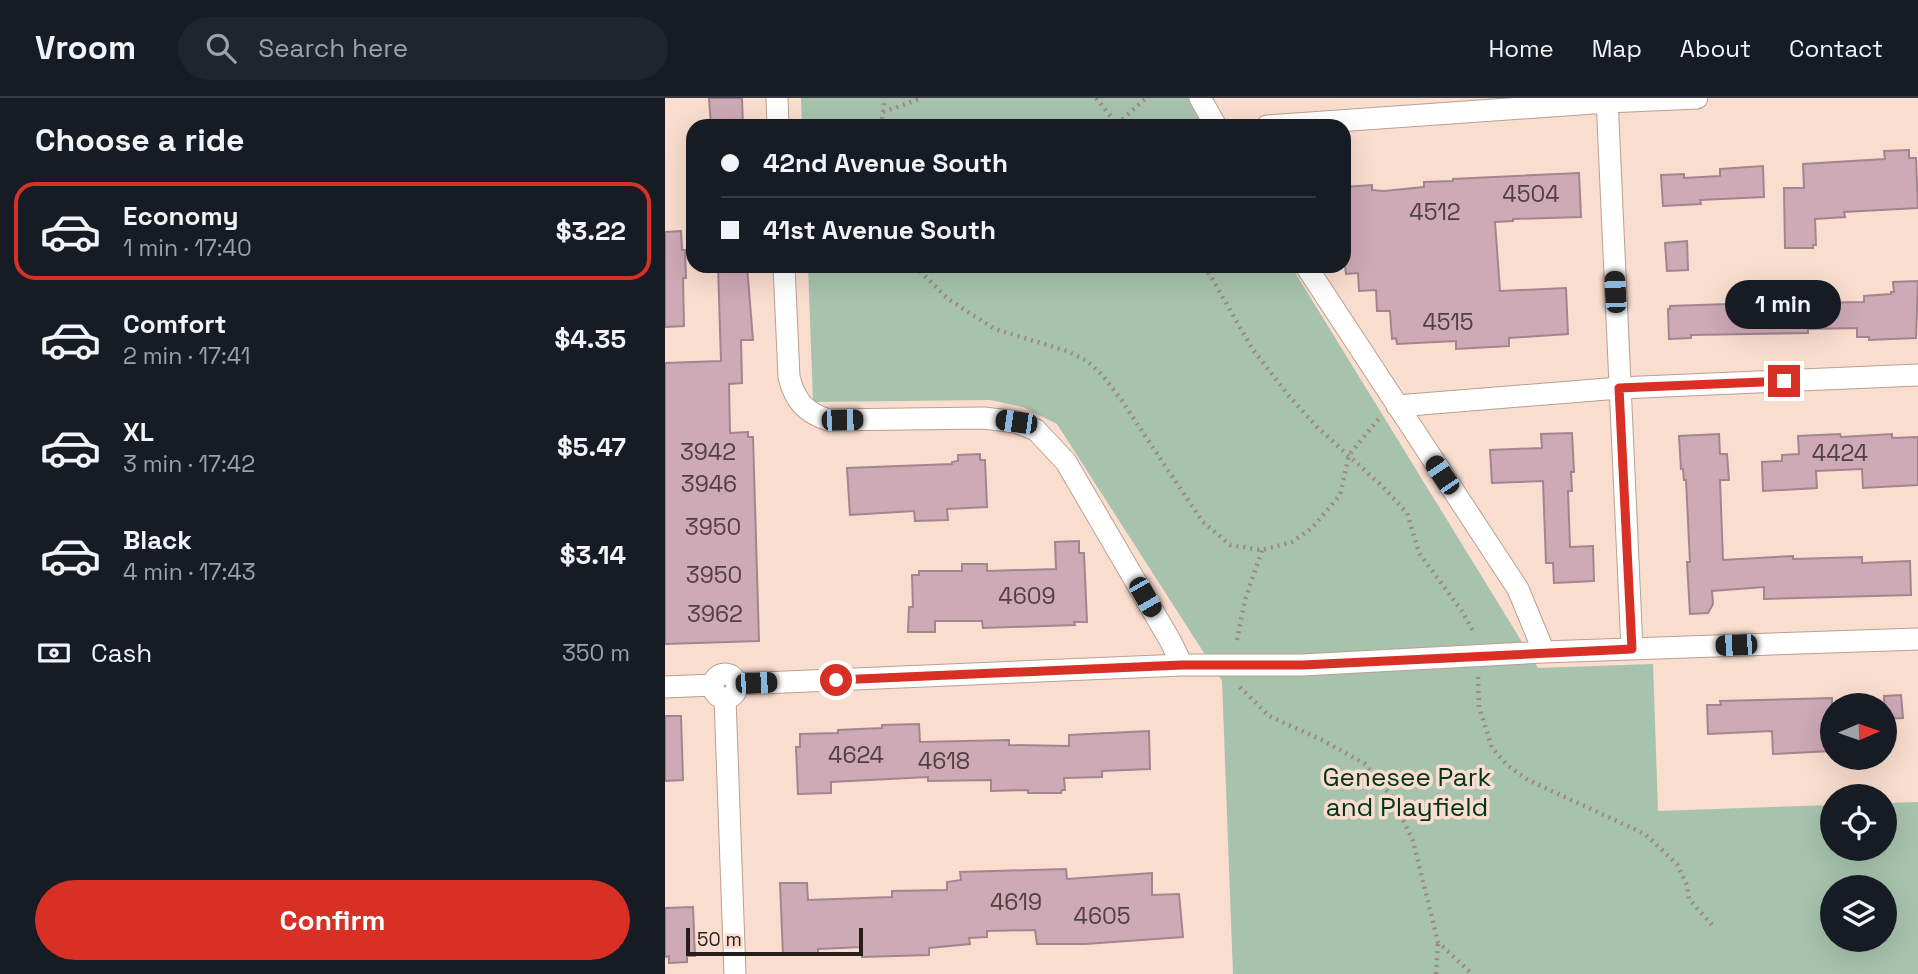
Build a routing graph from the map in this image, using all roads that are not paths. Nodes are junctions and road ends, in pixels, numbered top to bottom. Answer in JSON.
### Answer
{"nodes":[{"id":1,"x":777,"y":98,"type":"edge"},
{"id":2,"x":1200,"y":98,"type":"edge"},
{"id":3,"x":1697,"y":98,"type":"edge"},
{"id":4,"x":1607,"y":100,"type":"edge"},
{"id":5,"x":778,"y":119,"type":"edge"},
{"id":6,"x":1212,"y":119,"type":"edge"},
{"id":7,"x":1351,"y":120,"type":"edge"},
{"id":8,"x":784,"y":273,"type":"edge"},
{"id":9,"x":1310,"y":273,"type":"edge"},
{"id":10,"x":1918,"y":375,"type":"edge"},
{"id":11,"x":1619,"y":388,"type":"junction"},
{"id":12,"x":1393,"y":408,"type":"junction"},
{"id":13,"x":1918,"y":639,"type":"edge"},
{"id":14,"x":1632,"y":649,"type":"junction"},
{"id":15,"x":1543,"y":652,"type":"junction"},
{"id":16,"x":1182,"y":665,"type":"junction"},
{"id":17,"x":665,"y":687,"type":"edge"},
{"id":18,"x":725,"y":689,"type":"junction"},
{"id":19,"x":735,"y":974,"type":"edge"}],
"edges":[{"from":1,"to":5,"type":"street"},
{"from":2,"to":6,"type":"street"},
{"from":3,"to":4,"type":"street"},
{"from":4,"to":7,"type":"street"},
{"from":4,"to":11,"type":"street"},
{"from":8,"to":16,"type":"street"},
{"from":9,"to":12,"type":"street"},
{"from":10,"to":11,"type":"street"},
{"from":11,"to":12,"type":"street"},
{"from":11,"to":14,"type":"street"},
{"from":12,"to":15,"type":"street"},
{"from":13,"to":14,"type":"street"},
{"from":14,"to":15,"type":"street"},
{"from":15,"to":16,"type":"street"},
{"from":16,"to":18,"type":"street"},
{"from":17,"to":18,"type":"street"},
{"from":18,"to":19,"type":"street"}]}
